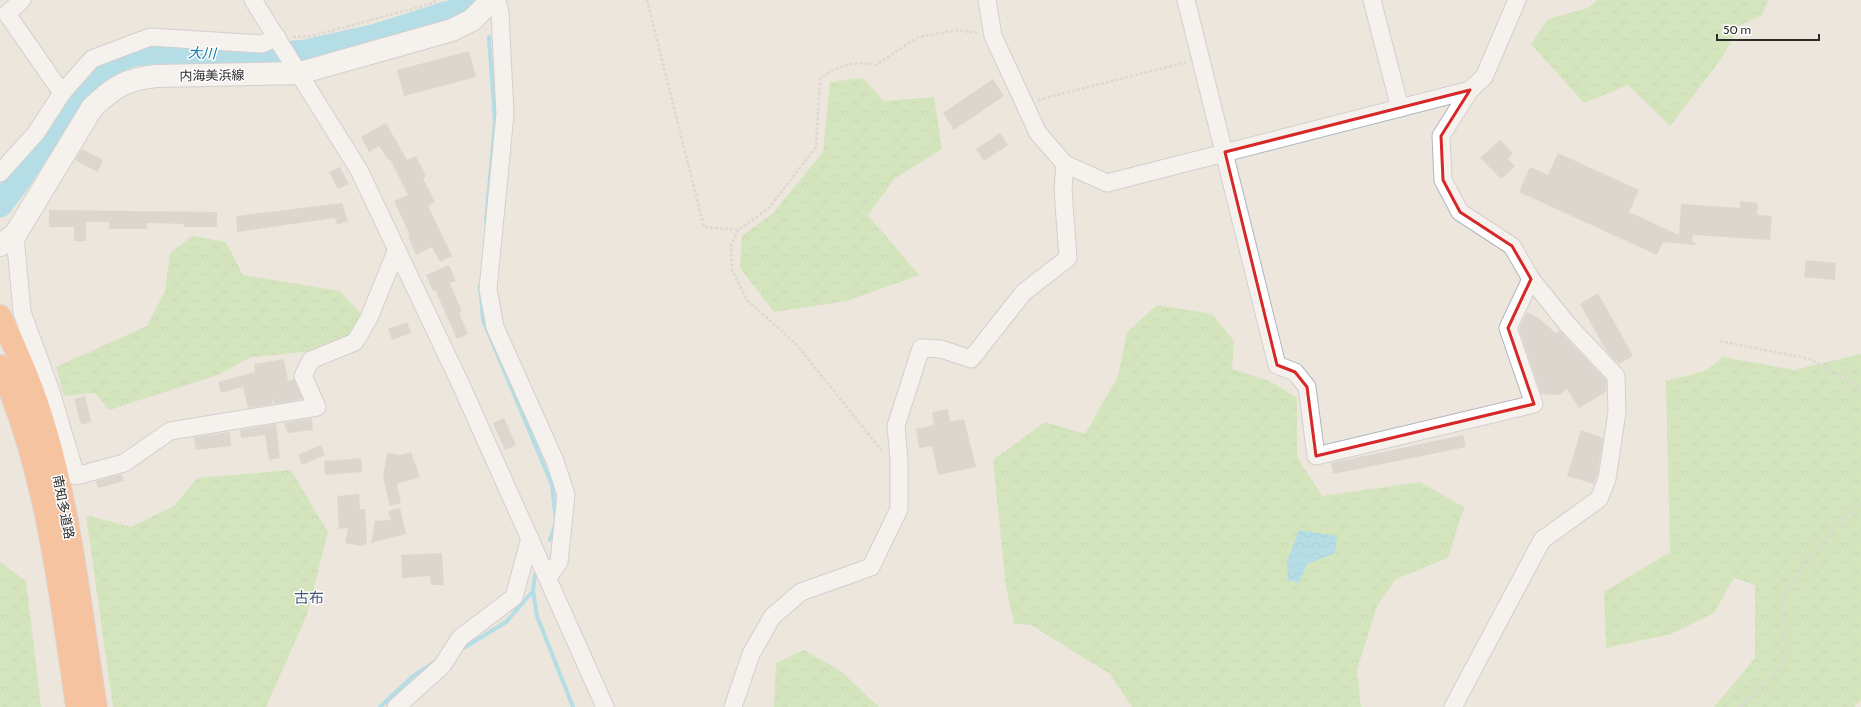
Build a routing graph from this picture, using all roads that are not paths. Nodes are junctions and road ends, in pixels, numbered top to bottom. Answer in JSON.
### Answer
{"nodes":[{"id":1,"x":22,"y":0,"type":"edge"},
{"id":2,"x":253,"y":0,"type":"edge"},
{"id":3,"x":492,"y":0,"type":"edge"},
{"id":4,"x":497,"y":0,"type":"edge"},
{"id":5,"x":987,"y":0,"type":"edge"},
{"id":6,"x":1186,"y":0,"type":"edge"},
{"id":7,"x":1372,"y":0,"type":"edge"},
{"id":8,"x":1517,"y":0,"type":"edge"},
{"id":9,"x":279,"y":41,"type":"junction"},
{"id":10,"x":297,"y":68,"type":"junction"},
{"id":11,"x":1470,"y":90,"type":"junction"},
{"id":12,"x":62,"y":93,"type":"junction"},
{"id":13,"x":1400,"y":108,"type":"junction"},
{"id":14,"x":1225,"y":152,"type":"junction"},
{"id":15,"x":1065,"y":164,"type":"junction"},
{"id":16,"x":0,"y":173,"type":"edge"},
{"id":17,"x":7,"y":240,"type":"edge"},
{"id":18,"x":396,"y":249,"type":"junction"},
{"id":19,"x":1531,"y":279,"type":"junction"},
{"id":20,"x":0,"y":316,"type":"edge"},
{"id":21,"x":0,"y":366,"type":"edge"},
{"id":22,"x":530,"y":538,"type":"junction"},
{"id":23,"x":548,"y":577,"type":"junction"},
{"id":24,"x":603,"y":705,"type":"edge"},
{"id":25,"x":77,"y":707,"type":"edge"},
{"id":26,"x":96,"y":707,"type":"edge"},
{"id":27,"x":396,"y":707,"type":"edge"},
{"id":28,"x":733,"y":707,"type":"edge"},
{"id":29,"x":1453,"y":707,"type":"edge"}],
"edges":[{"from":1,"to":12,"type":"street"},
{"from":2,"to":9,"type":"street"},
{"from":3,"to":10,"type":"main road","name":"内海美浜線"},
{"from":4,"to":23,"type":"street"},
{"from":5,"to":15,"type":"street"},
{"from":6,"to":14,"type":"street"},
{"from":7,"to":13,"type":"street"},
{"from":8,"to":11,"type":"street"},
{"from":9,"to":10,"type":"street"},
{"from":9,"to":12,"type":"street"},
{"from":10,"to":17,"type":"main road","name":"内海美浜線"},
{"from":10,"to":18,"type":"street"},
{"from":11,"to":13,"type":"street"},
{"from":11,"to":19,"type":"street"},
{"from":12,"to":16,"type":"street"},
{"from":13,"to":14,"type":"street"},
{"from":14,"to":15,"type":"street"},
{"from":14,"to":19,"type":"street"},
{"from":15,"to":28,"type":"street"},
{"from":17,"to":18,"type":"street"},
{"from":18,"to":22,"type":"street"},
{"from":19,"to":29,"type":"street"},
{"from":20,"to":26,"type":"highway","name":"南知多道路"},
{"from":21,"to":25,"type":"highway","name":"南知多道路"},
{"from":22,"to":23,"type":"street"},
{"from":22,"to":27,"type":"street"},
{"from":23,"to":24,"type":"street"}]}
